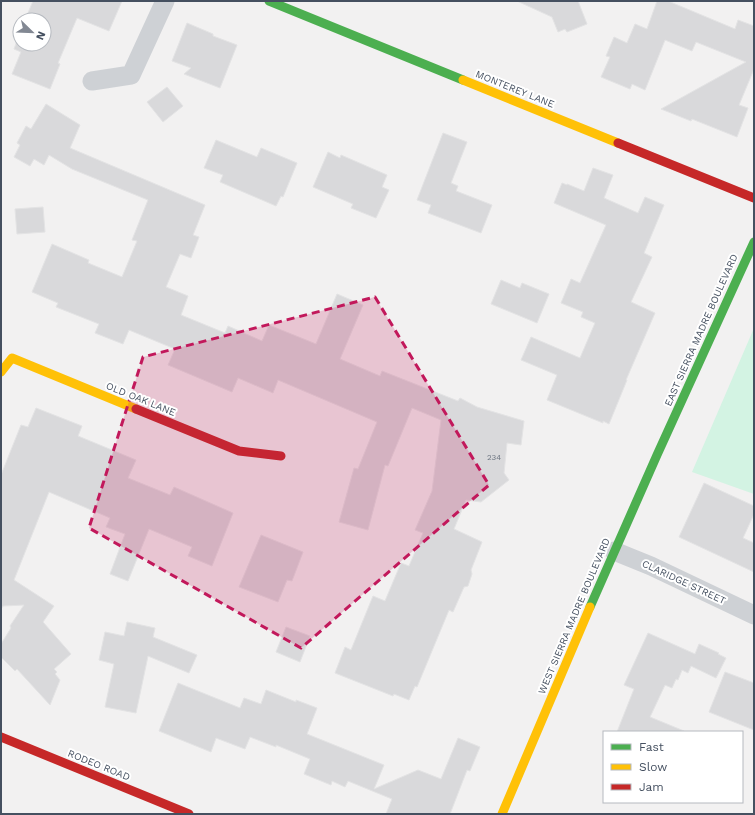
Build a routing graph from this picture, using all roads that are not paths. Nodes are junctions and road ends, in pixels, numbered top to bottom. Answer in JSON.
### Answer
{"nodes":[{"id":1,"x":165,"y":1,"type":"edge"},
{"id":2,"x":269,"y":1,"type":"edge"},
{"id":3,"x":92,"y":81,"type":"dead end"},
{"id":4,"x":754,"y":198,"type":"edge"},
{"id":5,"x":754,"y":242,"type":"edge"},
{"id":6,"x":1,"y":372,"type":"edge"},
{"id":7,"x":669,"y":428,"type":"joint"},
{"id":8,"x":281,"y":456,"type":"dead end"},
{"id":9,"x":614,"y":551,"type":"junction"},
{"id":10,"x":754,"y":615,"type":"edge"},
{"id":11,"x":1,"y":737,"type":"edge"},
{"id":12,"x":189,"y":814,"type":"edge"},
{"id":13,"x":502,"y":814,"type":"edge"}],
"edges":[{"from":1,"to":3,"type":"street"},
{"from":2,"to":4,"type":"street","name":"MONTEREY LANE"},
{"from":5,"to":7,"type":"street","name":"EAST SIERRA MADRE BOULEVARD"},
{"from":6,"to":8,"type":"street","name":"OLD OAK LANE"},
{"from":7,"to":9,"type":"street","name":"WEST SIERRA MADRE BOULEVARD"},
{"from":9,"to":10,"type":"street","name":"CLARIDGE STREET"},
{"from":9,"to":13,"type":"street","name":"WEST SIERRA MADRE BOULEVARD"},
{"from":11,"to":12,"type":"street","name":"RODEO ROAD"}]}
